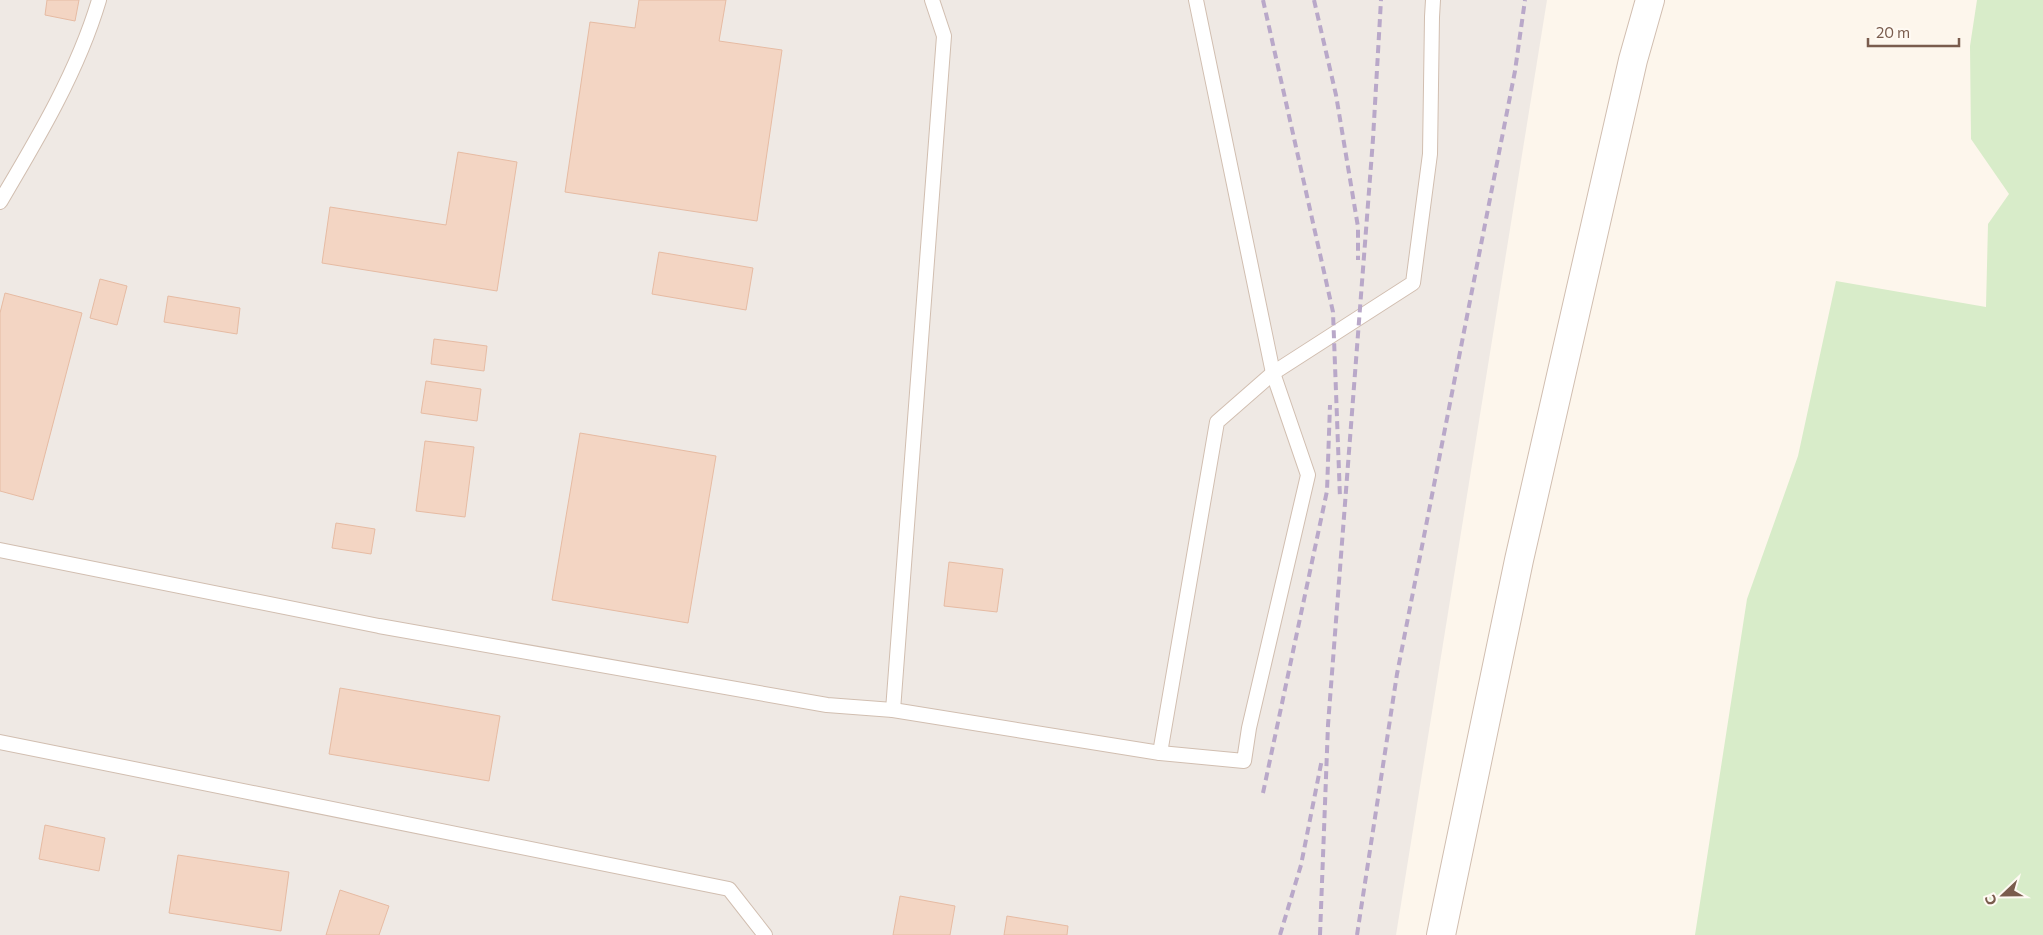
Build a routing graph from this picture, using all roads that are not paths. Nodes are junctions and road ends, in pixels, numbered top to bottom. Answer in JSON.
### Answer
{"nodes":[{"id":1,"x":99,"y":0,"type":"edge"},
{"id":2,"x":932,"y":0,"type":"edge"},
{"id":3,"x":1196,"y":0,"type":"edge"},
{"id":4,"x":1434,"y":0,"type":"edge"},
{"id":5,"x":1650,"y":0,"type":"edge"},
{"id":6,"x":0,"y":202,"type":"edge"},
{"id":7,"x":1273,"y":373,"type":"junction"},
{"id":8,"x":0,"y":550,"type":"edge"},
{"id":9,"x":893,"y":710,"type":"junction"},
{"id":10,"x":0,"y":742,"type":"edge"},
{"id":11,"x":1160,"y":754,"type":"junction"},
{"id":12,"x":765,"y":935,"type":"edge"},
{"id":13,"x":1441,"y":935,"type":"edge"}],
"edges":[{"from":1,"to":6,"type":"lane"},
{"from":2,"to":9,"type":"lane"},
{"from":3,"to":7,"type":"lane"},
{"from":4,"to":7,"type":"lane"},
{"from":5,"to":13,"type":"street"},
{"from":7,"to":11,"type":"lane"},
{"from":7,"to":11,"type":"lane"},
{"from":8,"to":9,"type":"lane"},
{"from":9,"to":11,"type":"lane"},
{"from":10,"to":12,"type":"lane"}]}
